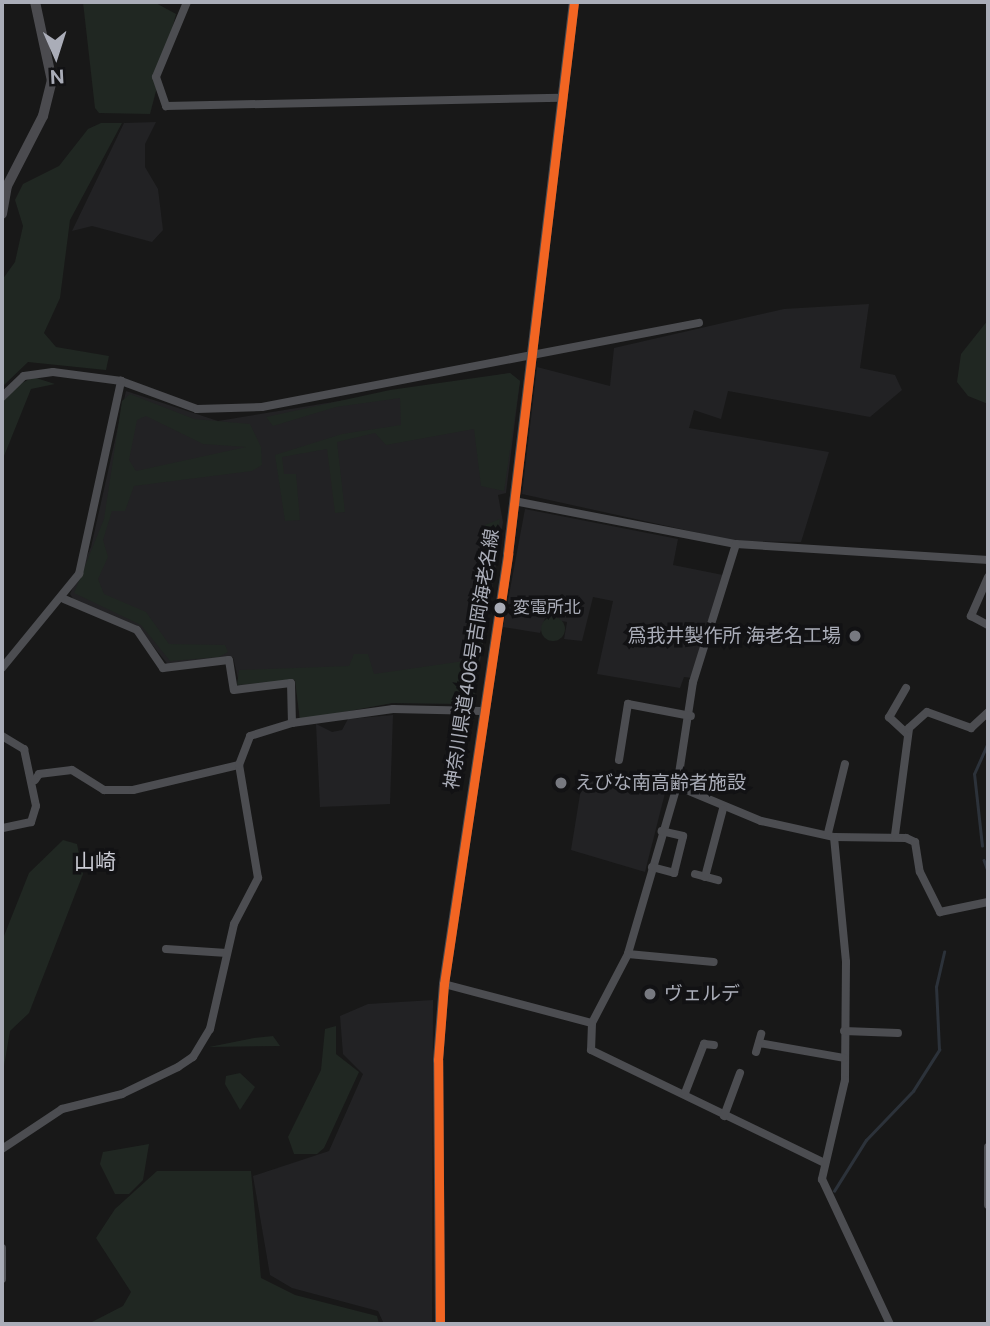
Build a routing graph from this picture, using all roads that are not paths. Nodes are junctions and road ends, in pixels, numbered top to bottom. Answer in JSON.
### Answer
{"nodes":[{"id":1,"x":35,"y":2,"type":"edge"},
{"id":2,"x":187,"y":2,"type":"edge"},
{"id":3,"x":574,"y":2,"type":"edge"},
{"id":4,"x":561,"y":99,"type":"junction"},
{"id":5,"x":2,"y":214,"type":"edge"},
{"id":6,"x":699,"y":323,"type":"dead end"},
{"id":7,"x":532,"y":358,"type":"junction"},
{"id":8,"x":121,"y":381,"type":"junction"},
{"id":9,"x":2,"y":397,"type":"edge"},
{"id":10,"x":514,"y":501,"type":"junction"},
{"id":11,"x":736,"y":544,"type":"junction"},
{"id":12,"x":988,"y":560,"type":"edge"},
{"id":13,"x":988,"y":577,"type":"edge"},
{"id":14,"x":64,"y":599,"type":"junction"},
{"id":15,"x":988,"y":625,"type":"edge"},
{"id":16,"x":2,"y":668,"type":"edge"},
{"id":17,"x":906,"y":688,"type":"dead end"},
{"id":18,"x":481,"y":711,"type":"junction"},
{"id":19,"x":988,"y":712,"type":"edge"},
{"id":20,"x":691,"y":716,"type":"junction"},
{"id":21,"x":292,"y":723,"type":"junction"},
{"id":22,"x":907,"y":734,"type":"junction"},
{"id":23,"x":2,"y":736,"type":"edge"},
{"id":24,"x":619,"y":760,"type":"dead end"},
{"id":25,"x":845,"y":764,"type":"dead end"},
{"id":26,"x":239,"y":765,"type":"junction"},
{"id":27,"x":35,"y":780,"type":"junction"},
{"id":28,"x":677,"y":786,"type":"junction"},
{"id":29,"x":723,"y":809,"type":"junction"},
{"id":30,"x":2,"y":828,"type":"edge"},
{"id":31,"x":662,"y":831,"type":"junction"},
{"id":32,"x":831,"y":835,"type":"junction"},
{"id":33,"x":895,"y":835,"type":"junction"},
{"id":34,"x":652,"y":867,"type":"junction"},
{"id":35,"x":695,"y":874,"type":"dead end"},
{"id":36,"x":705,"y":877,"type":"junction"},
{"id":37,"x":718,"y":880,"type":"dead end"},
{"id":38,"x":988,"y":902,"type":"edge"},
{"id":39,"x":166,"y":949,"type":"dead end"},
{"id":40,"x":228,"y":953,"type":"junction"},
{"id":41,"x":628,"y":954,"type":"junction"},
{"id":42,"x":714,"y":962,"type":"dead end"},
{"id":43,"x":444,"y":984,"type":"junction"},
{"id":44,"x":592,"y":1023,"type":"junction"},
{"id":45,"x":844,"y":1031,"type":"junction"},
{"id":46,"x":898,"y":1033,"type":"dead end"},
{"id":47,"x":714,"y":1045,"type":"dead end"},
{"id":48,"x":756,"y":1052,"type":"dead end"},
{"id":49,"x":844,"y":1058,"type":"junction"},
{"id":50,"x":740,"y":1073,"type":"dead end"},
{"id":51,"x":685,"y":1093,"type":"junction"},
{"id":52,"x":724,"y":1116,"type":"junction"},
{"id":53,"x":988,"y":1147,"type":"edge"},
{"id":54,"x":2,"y":1149,"type":"edge"},
{"id":55,"x":822,"y":1162,"type":"junction"},
{"id":56,"x":988,"y":1205,"type":"edge"},
{"id":57,"x":2,"y":1248,"type":"edge"},
{"id":58,"x":2,"y":1279,"type":"edge"},
{"id":59,"x":440,"y":1324,"type":"edge"},
{"id":60,"x":890,"y":1324,"type":"edge"}],
"edges":[{"from":1,"to":5,"type":"main road"},
{"from":2,"to":4,"type":"street"},
{"from":3,"to":4,"type":"main road","name":"神奈川県道406号吉岡海老名線"},
{"from":4,"to":7,"type":"main road","name":"神奈川県道406号吉岡海老名線"},
{"from":6,"to":7,"type":"street"},
{"from":7,"to":8,"type":"street"},
{"from":7,"to":10,"type":"main road","name":"神奈川県道406号吉岡海老名線"},
{"from":8,"to":9,"type":"street"},
{"from":8,"to":14,"type":"street"},
{"from":10,"to":11,"type":"street"},
{"from":10,"to":18,"type":"main road","name":"神奈川県道406号吉岡海老名線"},
{"from":11,"to":12,"type":"street"},
{"from":11,"to":20,"type":"street"},
{"from":13,"to":15,"type":"street"},
{"from":14,"to":16,"type":"street"},
{"from":14,"to":21,"type":"street"},
{"from":17,"to":22,"type":"street"},
{"from":18,"to":21,"type":"street"},
{"from":18,"to":43,"type":"main road","name":"神奈川県道406号吉岡海老名線"},
{"from":19,"to":22,"type":"street"},
{"from":20,"to":24,"type":"street"},
{"from":20,"to":28,"type":"street"},
{"from":21,"to":26,"type":"street"},
{"from":22,"to":33,"type":"street"},
{"from":23,"to":27,"type":"street"},
{"from":25,"to":32,"type":"street"},
{"from":26,"to":27,"type":"street"},
{"from":26,"to":40,"type":"street"},
{"from":27,"to":30,"type":"street"},
{"from":28,"to":29,"type":"street"},
{"from":28,"to":31,"type":"street"},
{"from":29,"to":32,"type":"street"},
{"from":29,"to":36,"type":"street"},
{"from":31,"to":34,"type":"street"},
{"from":31,"to":34,"type":"street"},
{"from":32,"to":33,"type":"street"},
{"from":32,"to":45,"type":"street"},
{"from":33,"to":38,"type":"street"},
{"from":34,"to":41,"type":"street"},
{"from":35,"to":36,"type":"street"},
{"from":36,"to":37,"type":"street"},
{"from":39,"to":40,"type":"street"},
{"from":40,"to":54,"type":"street"},
{"from":41,"to":42,"type":"street"},
{"from":41,"to":44,"type":"street"},
{"from":43,"to":44,"type":"street"},
{"from":43,"to":59,"type":"main road","name":"神奈川県道406号吉岡海老名線"},
{"from":44,"to":51,"type":"street"},
{"from":45,"to":46,"type":"street"},
{"from":45,"to":49,"type":"street"},
{"from":47,"to":51,"type":"street"},
{"from":48,"to":49,"type":"street"},
{"from":49,"to":55,"type":"street"},
{"from":50,"to":52,"type":"street"},
{"from":51,"to":52,"type":"street"},
{"from":52,"to":55,"type":"street"},
{"from":53,"to":56,"type":"street"},
{"from":55,"to":60,"type":"street"},
{"from":57,"to":58,"type":"street"}]}
